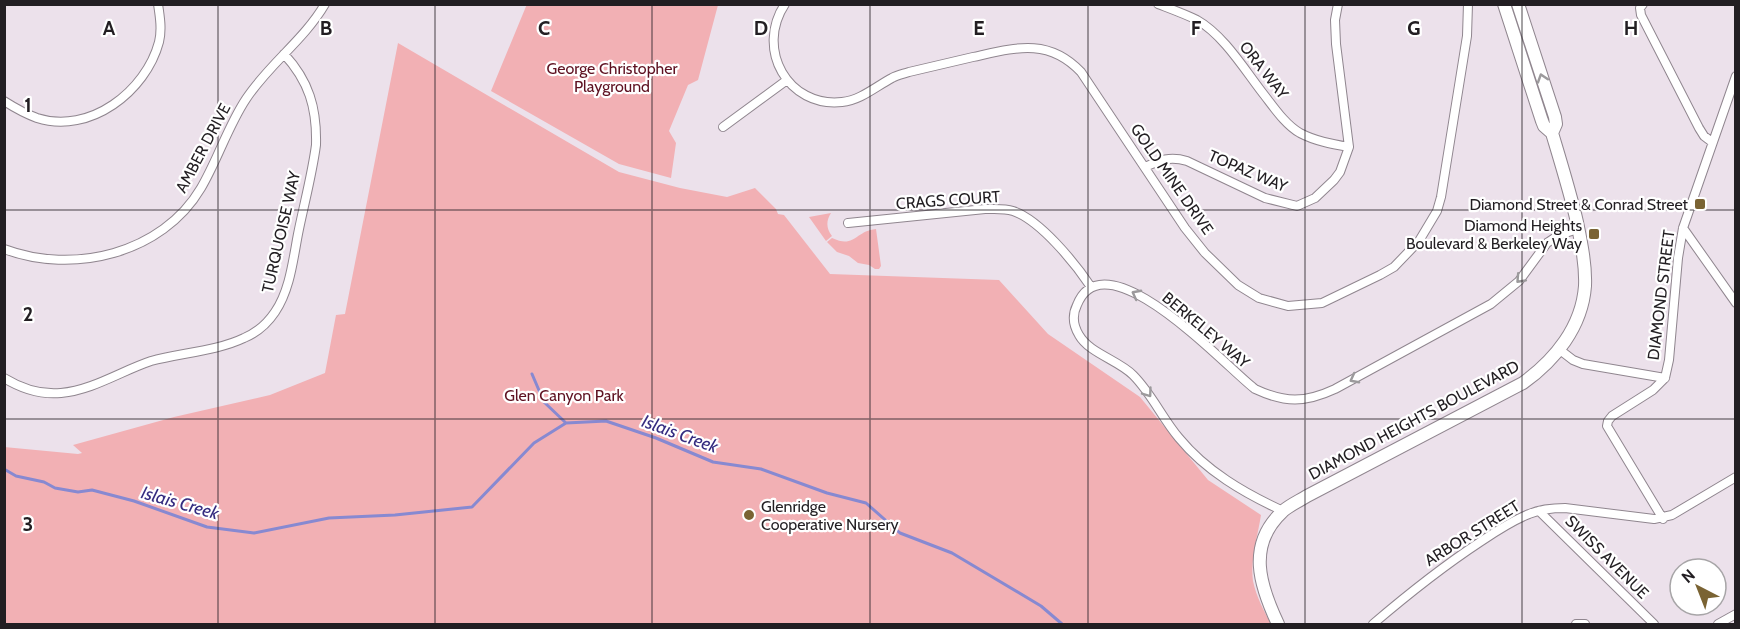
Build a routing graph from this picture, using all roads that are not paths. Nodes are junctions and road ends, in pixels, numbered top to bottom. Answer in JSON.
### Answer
{"nodes":[{"id":1,"x":158,"y":4,"type":"edge"},
{"id":2,"x":325,"y":4,"type":"edge"},
{"id":3,"x":785,"y":4,"type":"edge"},
{"id":4,"x":1158,"y":4,"type":"edge"},
{"id":5,"x":1338,"y":4,"type":"edge"},
{"id":6,"x":1468,"y":4,"type":"edge"},
{"id":7,"x":1504,"y":4,"type":"edge"},
{"id":8,"x":1518,"y":4,"type":"edge"},
{"id":9,"x":1642,"y":4,"type":"edge"},
{"id":10,"x":284,"y":54,"type":"junction"},
{"id":11,"x":1736,"y":76,"type":"edge"},
{"id":12,"x":787,"y":80,"type":"junction"},
{"id":13,"x":4,"y":101,"type":"edge"},
{"id":14,"x":723,"y":127,"type":"dead end"},
{"id":15,"x":1552,"y":133,"type":"junction"},
{"id":16,"x":1712,"y":142,"type":"junction"},
{"id":17,"x":1349,"y":147,"type":"junction"},
{"id":18,"x":1145,"y":167,"type":"junction"},
{"id":19,"x":848,"y":223,"type":"dead end"},
{"id":20,"x":1683,"y":228,"type":"junction"},
{"id":21,"x":1578,"y":229,"type":"junction"},
{"id":22,"x":4,"y":249,"type":"edge"},
{"id":23,"x":1090,"y":286,"type":"junction"},
{"id":24,"x":1736,"y":303,"type":"edge"},
{"id":25,"x":1560,"y":350,"type":"junction"},
{"id":26,"x":4,"y":378,"type":"edge"},
{"id":27,"x":1665,"y":378,"type":"junction"},
{"id":28,"x":1736,"y":477,"type":"edge"},
{"id":29,"x":1539,"y":511,"type":"junction"},
{"id":30,"x":1283,"y":512,"type":"junction"},
{"id":31,"x":1664,"y":519,"type":"junction"},
{"id":32,"x":1736,"y":614,"type":"edge"},
{"id":33,"x":1278,"y":624,"type":"edge"},
{"id":34,"x":1373,"y":624,"type":"edge"},
{"id":35,"x":1576,"y":624,"type":"edge"},
{"id":36,"x":1585,"y":624,"type":"edge"},
{"id":37,"x":1654,"y":624,"type":"edge"},
{"id":38,"x":1718,"y":624,"type":"edge"}],
"edges":[{"from":1,"to":13,"type":"street"},
{"from":2,"to":10,"type":"street","name":"AMBER DRIVE"},
{"from":3,"to":12,"type":"street","name":"GOLD MINE DRIVE"},
{"from":4,"to":17,"type":"street","name":"ORA WAY"},
{"from":5,"to":17,"type":"street","name":"TOPAZ WAY"},
{"from":6,"to":18,"type":"street","name":"GOLD MINE DRIVE"},
{"from":7,"to":15,"type":"main road","name":"DIAMOND HEIGHTS BOULEVARD"},
{"from":15,"to":8,"type":"main road","name":"DIAMOND HEIGHTS BOULEVARD","one_way":true},
{"from":9,"to":16,"type":"street"},
{"from":10,"to":22,"type":"street","name":"AMBER DRIVE"},
{"from":10,"to":26,"type":"street","name":"TURQUOISE WAY"},
{"from":11,"to":16,"type":"street","name":"DIAMOND STREET"},
{"from":12,"to":14,"type":"street"},
{"from":12,"to":18,"type":"street","name":"GOLD MINE DRIVE"},
{"from":15,"to":21,"type":"main road","name":"DIAMOND HEIGHTS BOULEVARD"},
{"from":16,"to":20,"type":"street","name":"DIAMOND STREET"},
{"from":17,"to":18,"type":"street","name":"TOPAZ WAY"},
{"from":19,"to":23,"type":"street","name":"CRAGS COURT"},
{"from":20,"to":24,"type":"street"},
{"from":20,"to":27,"type":"street","name":"DIAMOND STREET"},
{"from":21,"to":23,"type":"street","name":"BERKELEY WAY","one_way":true},
{"from":21,"to":25,"type":"main road","name":"DIAMOND HEIGHTS BOULEVARD"},
{"from":23,"to":30,"type":"street","one_way":true},
{"from":25,"to":27,"type":"street","name":"DIAMOND STREET"},
{"from":25,"to":30,"type":"main road","name":"DIAMOND HEIGHTS BOULEVARD"},
{"from":27,"to":31,"type":"street"},
{"from":28,"to":31,"type":"street"},
{"from":29,"to":31,"type":"street","name":"ARBOR STREET"},
{"from":29,"to":34,"type":"street","name":"ARBOR STREET"},
{"from":29,"to":37,"type":"street","name":"SWISS AVENUE"},
{"from":30,"to":33,"type":"main road","name":"DIAMOND HEIGHTS BOULEVARD"},
{"from":32,"to":38,"type":"street"},
{"from":35,"to":36,"type":"street"}]}
